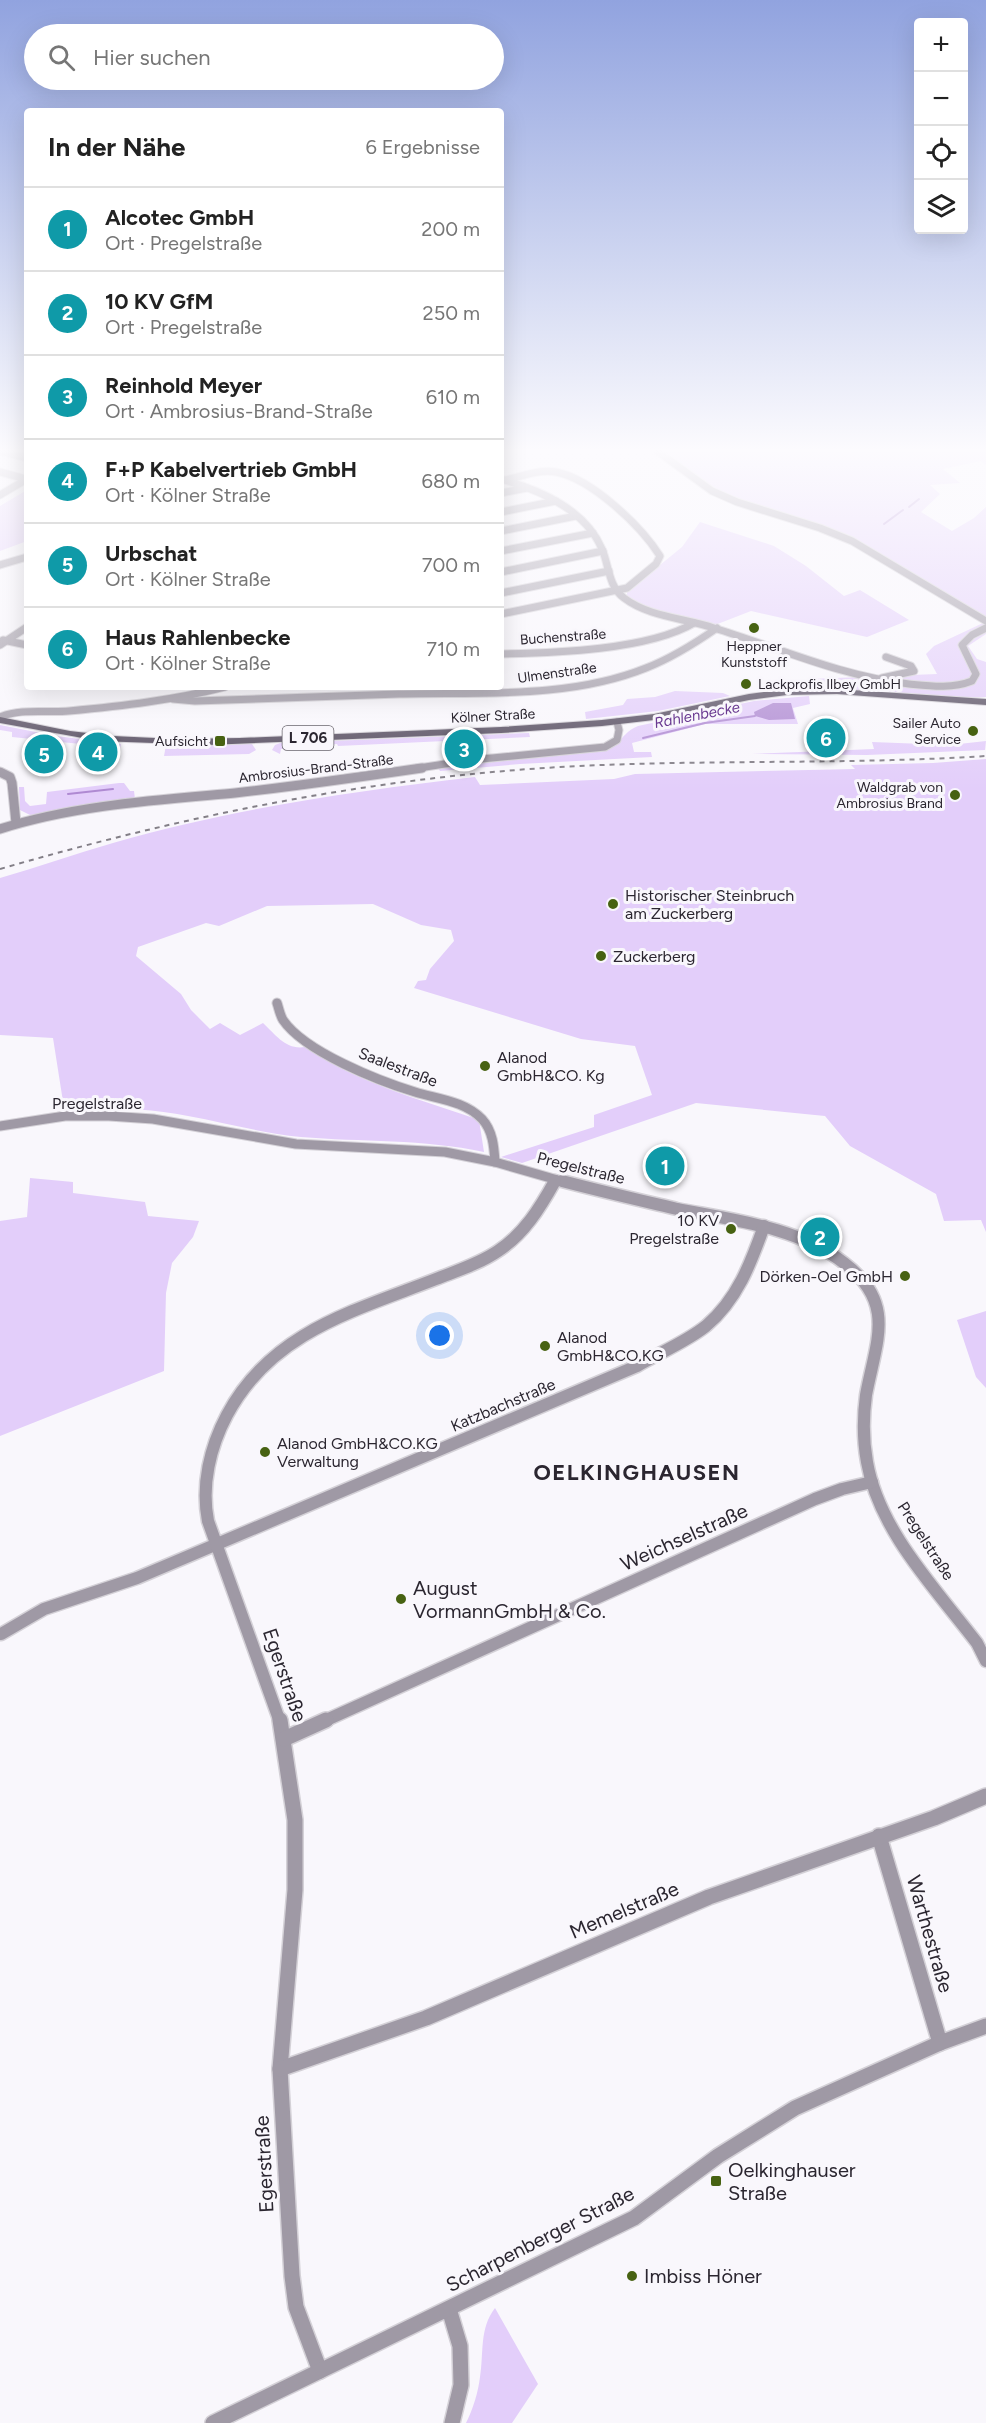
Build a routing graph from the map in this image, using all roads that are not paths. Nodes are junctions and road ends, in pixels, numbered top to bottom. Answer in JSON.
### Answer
{"nodes":[{"id":1,"x":540,"y":564,"type":"edge"},
{"id":2,"x":607,"y":564,"type":"edge"},
{"id":3,"x":656,"y":564,"type":"edge"},
{"id":4,"x":891,"y":564,"type":"edge"},
{"id":5,"x":504,"y":571,"type":"edge"},
{"id":6,"x":609,"y":571,"type":"junction"},
{"id":7,"x":617,"y":590,"type":"junction"},
{"id":8,"x":504,"y":592,"type":"edge"},
{"id":9,"x":504,"y":613,"type":"edge"},
{"id":10,"x":986,"y":621,"type":"edge"},
{"id":11,"x":694,"y":623,"type":"junction"},
{"id":12,"x":717,"y":628,"type":"junction"},
{"id":13,"x":986,"y":628,"type":"edge"},
{"id":14,"x":24,"y":629,"type":"edge"},
{"id":15,"x":2,"y":642,"type":"edge"},
{"id":16,"x":24,"y":645,"type":"edge"},
{"id":17,"x":504,"y":654,"type":"edge"},
{"id":18,"x":886,"y":657,"type":"dead end"},
{"id":19,"x":870,"y":680,"type":"junction"},
{"id":20,"x":212,"y":690,"type":"edge"},
{"id":21,"x":173,"y":699,"type":"junction"},
{"id":22,"x":986,"y":702,"type":"edge"},
{"id":23,"x":0,"y":719,"type":"edge"},
{"id":24,"x":617,"y":722,"type":"junction"},
{"id":25,"x":0,"y":772,"type":"edge"},
{"id":26,"x":16,"y":823,"type":"junction"},
{"id":27,"x":0,"y":829,"type":"edge"},
{"id":28,"x":277,"y":1003,"type":"dead end"},
{"id":29,"x":0,"y":1126,"type":"edge"},
{"id":30,"x":495,"y":1162,"type":"junction"},
{"id":31,"x":556,"y":1180,"type":"junction"},
{"id":32,"x":764,"y":1226,"type":"junction"},
{"id":33,"x":872,"y":1482,"type":"junction"},
{"id":34,"x":215,"y":1546,"type":"junction"},
{"id":35,"x":1,"y":1634,"type":"edge"},
{"id":36,"x":986,"y":1661,"type":"edge"},
{"id":37,"x":284,"y":1739,"type":"junction"},
{"id":38,"x":986,"y":1796,"type":"edge"},
{"id":39,"x":879,"y":1836,"type":"junction"},
{"id":40,"x":986,"y":2026,"type":"edge"},
{"id":41,"x":940,"y":2043,"type":"junction"},
{"id":42,"x":280,"y":2068,"type":"junction"},
{"id":43,"x":448,"y":2309,"type":"junction"},
{"id":44,"x":320,"y":2371,"type":"junction"},
{"id":45,"x":213,"y":2423,"type":"edge"},
{"id":46,"x":452,"y":2423,"type":"edge"}],
"edges":[{"from":1,"to":5,"type":"street"},
{"from":2,"to":6,"type":"street"},
{"from":3,"to":7,"type":"street"},
{"from":4,"to":10,"type":"street"},
{"from":6,"to":7,"type":"street"},
{"from":6,"to":8,"type":"street"},
{"from":7,"to":9,"type":"street"},
{"from":7,"to":11,"type":"street"},
{"from":11,"to":12,"type":"street"},
{"from":11,"to":17,"type":"street","name":"Buchenstraße"},
{"from":12,"to":19,"type":"street"},
{"from":12,"to":21,"type":"street","name":"Ulmenstraße"},
{"from":13,"to":19,"type":"street"},
{"from":14,"to":15,"type":"street"},
{"from":15,"to":16,"type":"street"},
{"from":18,"to":19,"type":"street"},
{"from":20,"to":21,"type":"street"},
{"from":21,"to":23,"type":"street"},
{"from":22,"to":24,"type":"main road","name":"Kölner Straße","number":"L 706"},
{"from":23,"to":24,"type":"main road","name":"Kölner Straße","number":"L 706"},
{"from":24,"to":26,"type":"street","name":"Ambrosius-Brand-Straße"},
{"from":25,"to":26,"type":"street"},
{"from":26,"to":27,"type":"street","name":"Ambrosius-Brand-Straße"},
{"from":28,"to":30,"type":"street","name":"Saalestraße"},
{"from":29,"to":30,"type":"street","name":"Pregelstraße"},
{"from":30,"to":31,"type":"street","name":"Pregelstraße"},
{"from":31,"to":32,"type":"street","name":"Pregelstraße"},
{"from":31,"to":34,"type":"street","name":"Egerstraße"},
{"from":32,"to":33,"type":"street","name":"Pregelstraße"},
{"from":32,"to":34,"type":"street","name":"Katzbachstraße"},
{"from":33,"to":36,"type":"street","name":"Pregelstraße"},
{"from":33,"to":37,"type":"street","name":"Weichselstraße"},
{"from":34,"to":35,"type":"street","name":"Katzbachstraße"},
{"from":34,"to":37,"type":"street","name":"Egerstraße"},
{"from":37,"to":42,"type":"street","name":"Egerstraße"},
{"from":38,"to":39,"type":"street","name":"Memelstraße"},
{"from":39,"to":41,"type":"street","name":"Warthestraße"},
{"from":39,"to":42,"type":"street","name":"Memelstraße"},
{"from":40,"to":41,"type":"street","name":"Scharpenberger Straße"},
{"from":41,"to":43,"type":"street","name":"Scharpenberger Straße"},
{"from":42,"to":44,"type":"street","name":"Egerstraße"},
{"from":43,"to":44,"type":"street","name":"Scharpenberger Straße"},
{"from":43,"to":46,"type":"street"},
{"from":44,"to":45,"type":"street","name":"Scharpenberger Straße"}]}
